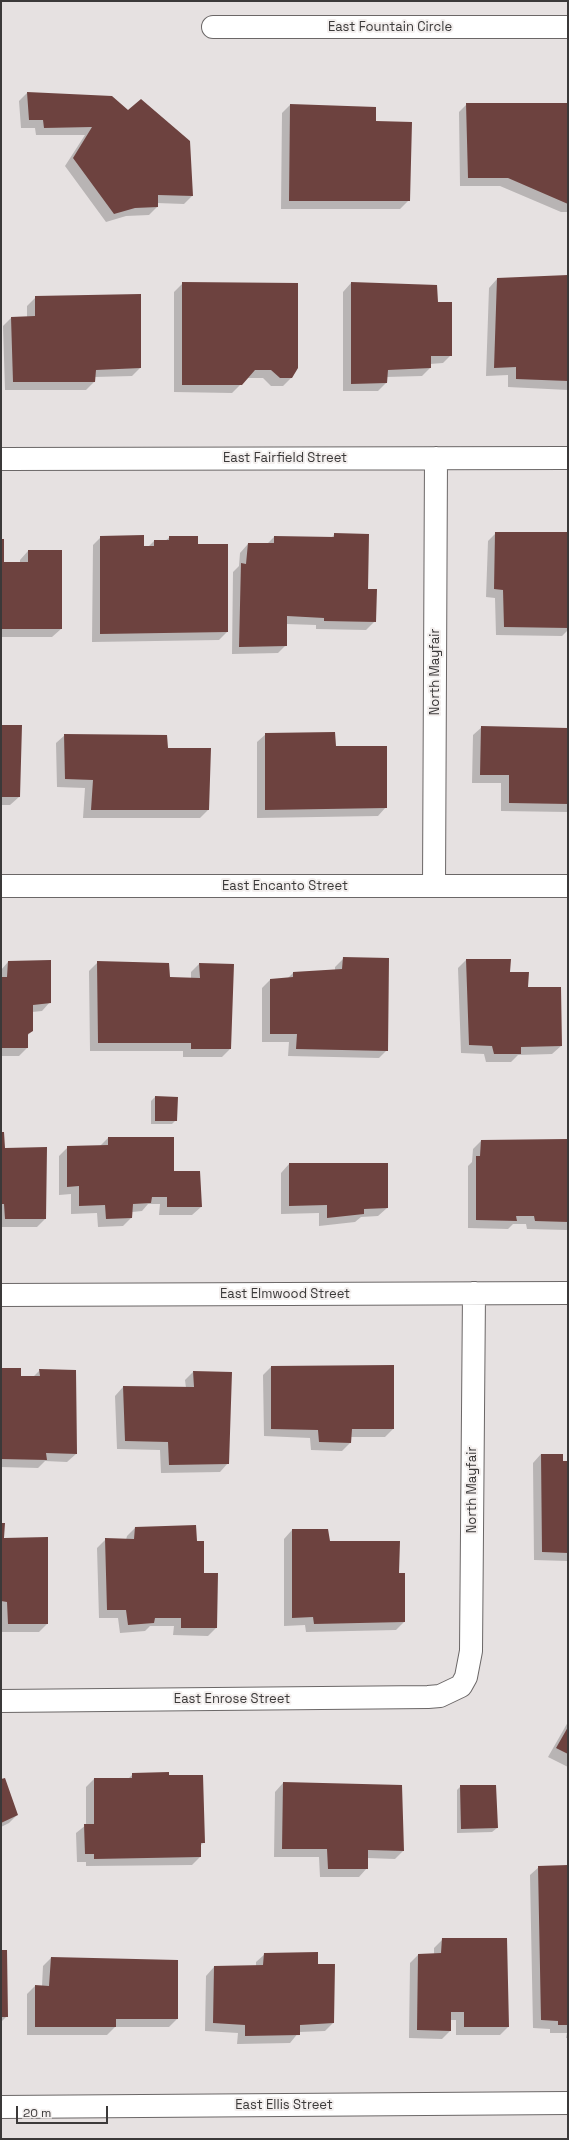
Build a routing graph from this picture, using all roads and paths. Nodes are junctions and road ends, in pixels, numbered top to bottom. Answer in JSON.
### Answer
{"nodes":[{"id":1,"x":213,"y":27,"type":"dead end"},
{"id":2,"x":568,"y":27,"type":"edge"},
{"id":3,"x":436,"y":458,"type":"junction"},
{"id":4,"x":568,"y":458,"type":"edge"},
{"id":5,"x":1,"y":459,"type":"edge"},
{"id":6,"x":1,"y":886,"type":"edge"},
{"id":7,"x":434,"y":886,"type":"junction"},
{"id":8,"x":568,"y":886,"type":"edge"},
{"id":9,"x":474,"y":1293,"type":"junction"},
{"id":10,"x":568,"y":1293,"type":"edge"},
{"id":11,"x":1,"y":1295,"type":"edge"},
{"id":12,"x":461,"y":1686,"type":"joint"},
{"id":13,"x":1,"y":1701,"type":"edge"},
{"id":14,"x":568,"y":2103,"type":"edge"},
{"id":15,"x":1,"y":2107,"type":"edge"}],
"edges":[{"from":1,"to":2,"type":"street","name":"East Fountain Circle"},
{"from":3,"to":4,"type":"street","name":"East Fairfield Street"},
{"from":3,"to":5,"type":"street","name":"East Fairfield Street"},
{"from":3,"to":7,"type":"street","name":"North Mayfair"},
{"from":6,"to":7,"type":"street","name":"East Encanto Street"},
{"from":7,"to":8,"type":"street","name":"East Encanto Street"},
{"from":9,"to":10,"type":"street","name":"East Elmwood Street"},
{"from":9,"to":11,"type":"street","name":"East Elmwood Street"},
{"from":9,"to":12,"type":"street","name":"North Mayfair"},
{"from":12,"to":13,"type":"street","name":"East Enrose Street"},
{"from":14,"to":15,"type":"street","name":"East Ellis Street"}]}
